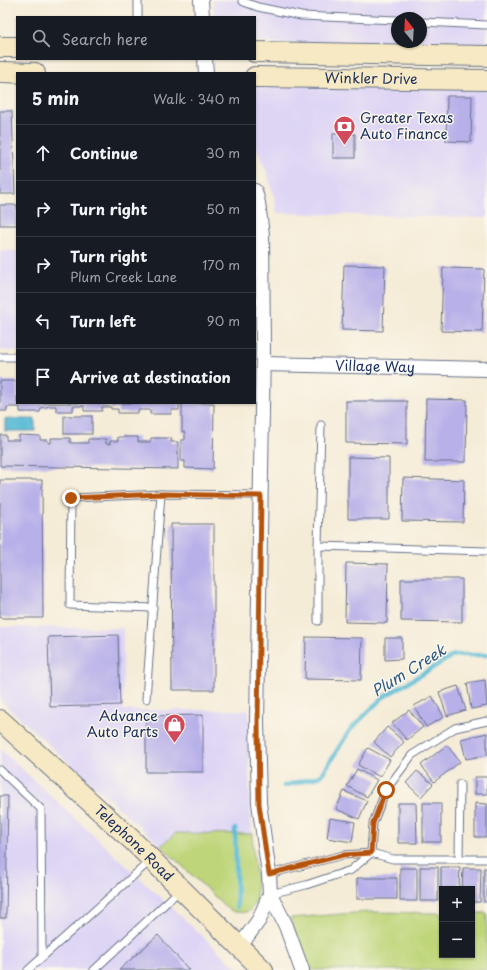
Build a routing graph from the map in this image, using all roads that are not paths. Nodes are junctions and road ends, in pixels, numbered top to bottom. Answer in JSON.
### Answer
{"nodes":[{"id":1,"x":138,"y":0,"type":"edge"},
{"id":2,"x":201,"y":0,"type":"edge"},
{"id":3,"x":242,"y":0,"type":"edge"},
{"id":4,"x":138,"y":16,"type":"edge"},
{"id":5,"x":202,"y":16,"type":"edge"},
{"id":6,"x":391,"y":20,"type":"edge"},
{"id":7,"x":427,"y":22,"type":"edge"},
{"id":8,"x":487,"y":25,"type":"edge"},
{"id":9,"x":0,"y":47,"type":"edge"},
{"id":10,"x":16,"y":47,"type":"edge"},
{"id":11,"x":256,"y":52,"type":"edge"},
{"id":12,"x":483,"y":56,"type":"edge"},
{"id":13,"x":205,"y":60,"type":"edge"},
{"id":14,"x":0,"y":72,"type":"edge"},
{"id":15,"x":16,"y":72,"type":"edge"},
{"id":16,"x":206,"y":72,"type":"edge"},
{"id":17,"x":256,"y":77,"type":"edge"},
{"id":18,"x":482,"y":80,"type":"edge"},
{"id":19,"x":256,"y":195,"type":"edge"},
{"id":20,"x":0,"y":357,"type":"edge"},
{"id":21,"x":16,"y":357,"type":"edge"},
{"id":22,"x":260,"y":360,"type":"edge"},
{"id":23,"x":487,"y":369,"type":"edge"},
{"id":24,"x":321,"y":425,"type":"dead end"},
{"id":25,"x":161,"y":494,"type":"junction"},
{"id":26,"x":261,"y":496,"type":"junction"},
{"id":27,"x":318,"y":546,"type":"junction"},
{"id":28,"x":487,"y":551,"type":"edge"},
{"id":29,"x":153,"y":608,"type":"junction"},
{"id":30,"x":318,"y":621,"type":"dead end"},
{"id":31,"x":146,"y":699,"type":"dead end"},
{"id":32,"x":0,"y":720,"type":"edge"},
{"id":33,"x":487,"y":721,"type":"edge"},
{"id":34,"x":0,"y":770,"type":"edge"},
{"id":35,"x":460,"y":784,"type":"dead end"},
{"id":36,"x":371,"y":853,"type":"junction"},
{"id":37,"x":459,"y":859,"type":"junction"},
{"id":38,"x":487,"y":859,"type":"edge"},
{"id":39,"x":152,"y":860,"type":"junction"},
{"id":40,"x":269,"y":874,"type":"junction"},
{"id":41,"x":181,"y":889,"type":"junction"},
{"id":42,"x":270,"y":894,"type":"junction"},
{"id":43,"x":240,"y":946,"type":"junction"},
{"id":44,"x":42,"y":957,"type":"junction"},
{"id":45,"x":28,"y":970,"type":"edge"},
{"id":46,"x":94,"y":970,"type":"edge"},
{"id":47,"x":263,"y":970,"type":"edge"},
{"id":48,"x":302,"y":970,"type":"edge"}],
"edges":[{"from":1,"to":4,"type":"lane"},
{"from":2,"to":5,"type":"street"},
{"from":3,"to":6,"type":"lane"},
{"from":7,"to":8,"type":"lane"},
{"from":9,"to":10,"type":"main road"},
{"from":11,"to":12,"type":"main road","name":"Winkler Drive"},
{"from":12,"to":18,"type":"main road"},
{"from":13,"to":16,"type":"street"},
{"from":14,"to":15,"type":"main road"},
{"from":17,"to":18,"type":"main road","name":"Winkler Drive"},
{"from":19,"to":22,"type":"street"},
{"from":20,"to":21,"type":"lane"},
{"from":22,"to":23,"type":"street","name":"Village Way"},
{"from":22,"to":26,"type":"street"},
{"from":24,"to":27,"type":"lane"},
{"from":25,"to":26,"type":"lane"},
{"from":25,"to":29,"type":"lane"},
{"from":25,"to":29,"type":"lane"},
{"from":26,"to":40,"type":"street"},
{"from":27,"to":28,"type":"lane"},
{"from":27,"to":30,"type":"lane"},
{"from":29,"to":31,"type":"lane"},
{"from":32,"to":39,"type":"main road","name":"Telephone Road"},
{"from":33,"to":36,"type":"lane"},
{"from":34,"to":44,"type":"lane"},
{"from":35,"to":37,"type":"lane"},
{"from":36,"to":37,"type":"lane"},
{"from":36,"to":40,"type":"lane"},
{"from":36,"to":42,"type":"lane"},
{"from":37,"to":38,"type":"lane"},
{"from":39,"to":41,"type":"main road","name":"Telephone Road"},
{"from":39,"to":44,"type":"lane"},
{"from":40,"to":42,"type":"street"},
{"from":41,"to":43,"type":"main road","name":"Telephone Road"},
{"from":41,"to":46,"type":"lane"},
{"from":42,"to":43,"type":"street"},
{"from":42,"to":48,"type":"street"},
{"from":43,"to":47,"type":"main road","name":"Telephone Road"},
{"from":44,"to":45,"type":"lane"}]}
